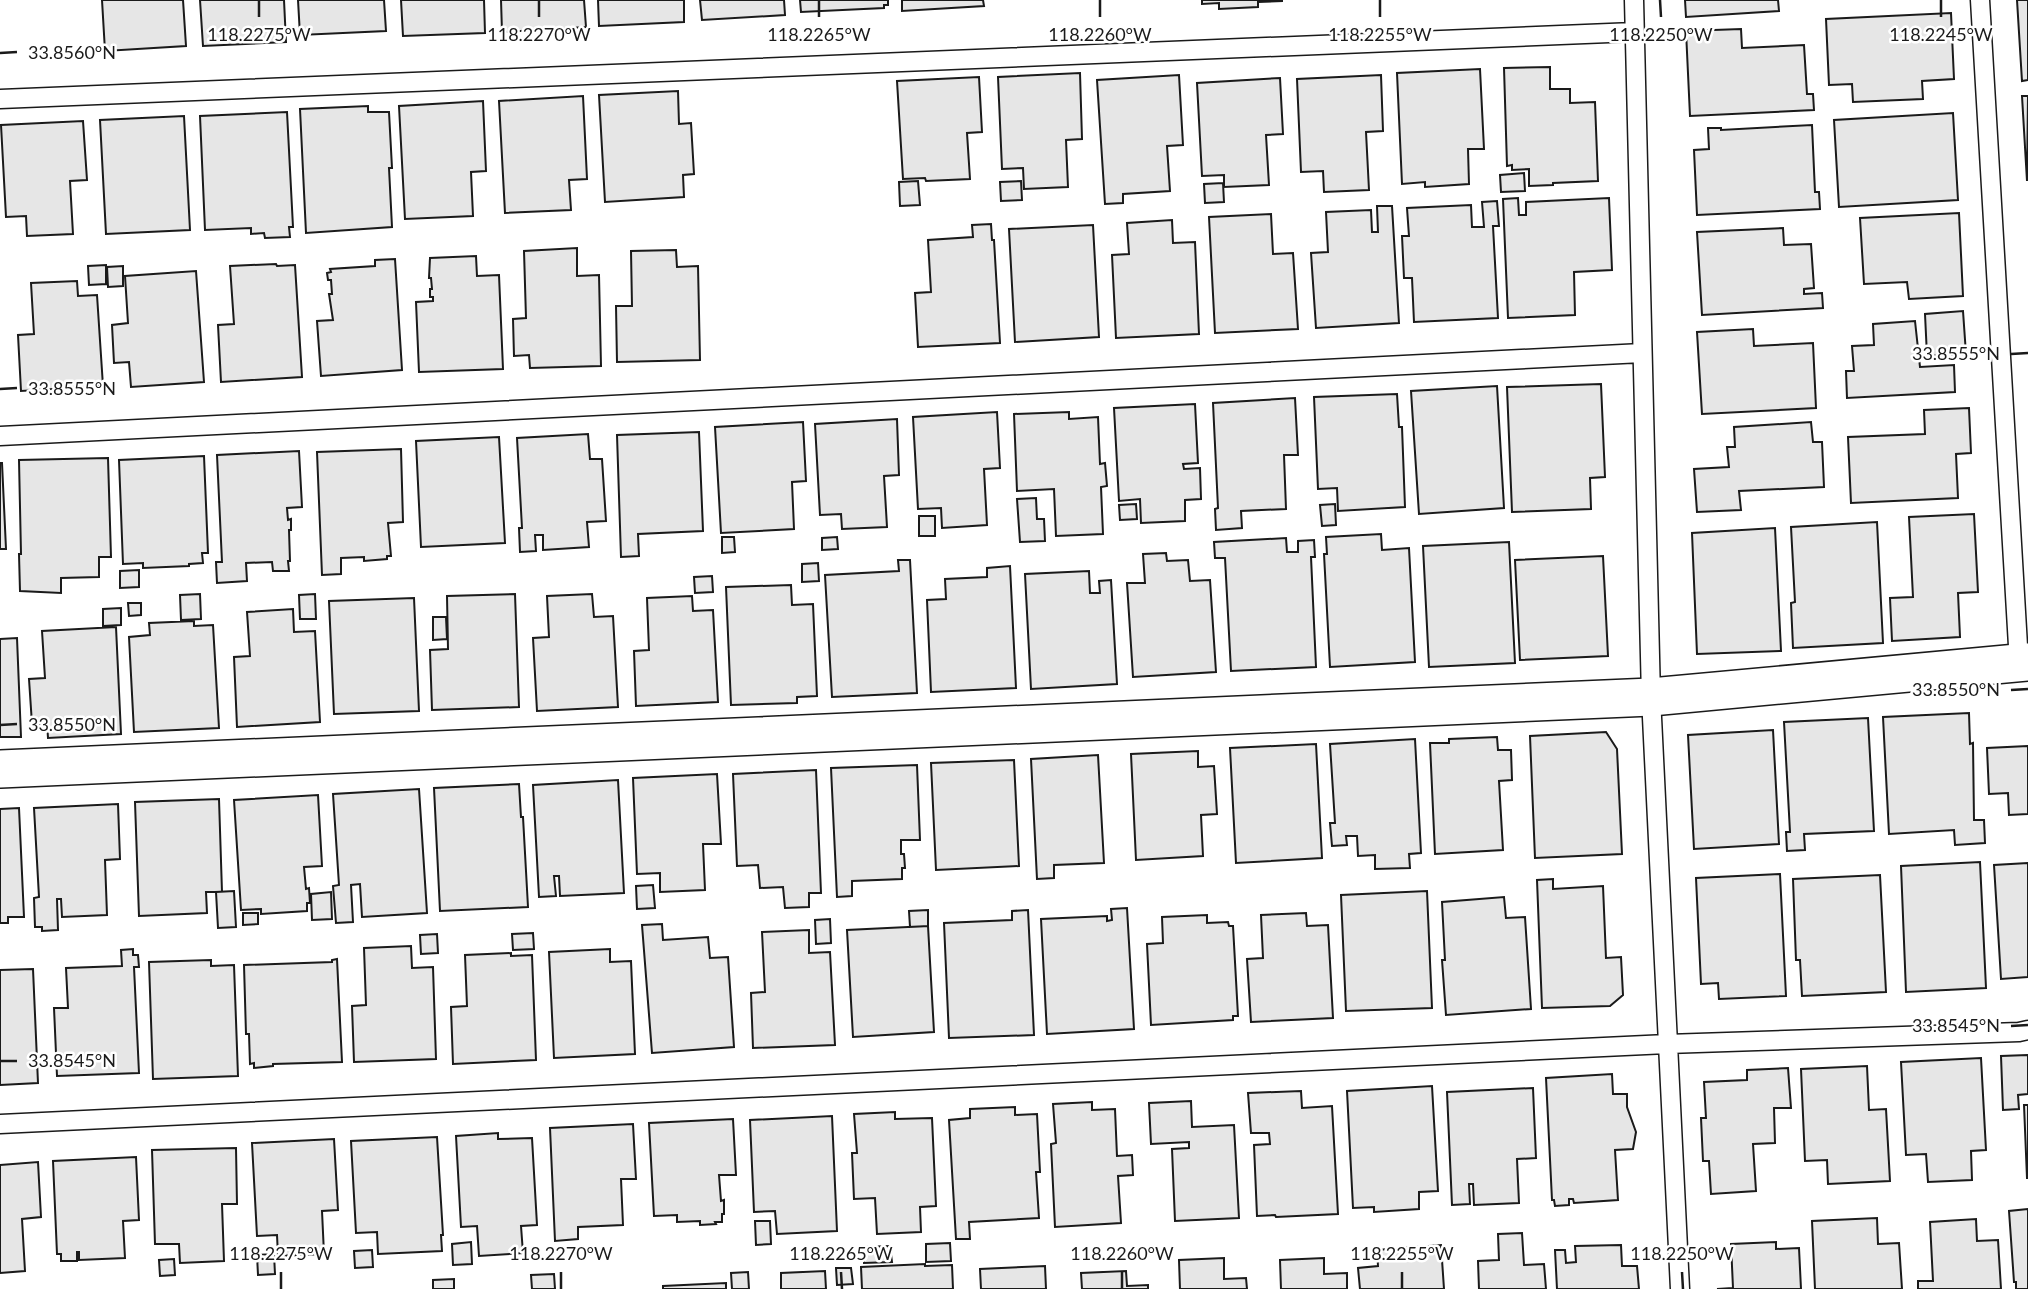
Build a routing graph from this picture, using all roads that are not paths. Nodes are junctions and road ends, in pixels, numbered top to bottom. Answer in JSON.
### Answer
{"nodes":[{"id":1,"x":1634,"y":0,"type":"edge"},
{"id":2,"x":1980,"y":0,"type":"edge"},
{"id":3,"x":1634,"y":32,"type":"junction"},
{"id":4,"x":0,"y":99,"type":"edge"},
{"id":5,"x":1642,"y":353,"type":"junction"},
{"id":6,"x":0,"y":436,"type":"edge"},
{"id":7,"x":2023,"y":663,"type":"edge"},
{"id":8,"x":1651,"y":697,"type":"junction"},
{"id":9,"x":0,"y":769,"type":"edge"},
{"id":10,"x":2028,"y":1030,"type":"edge"},
{"id":11,"x":1667,"y":1044,"type":"junction"},
{"id":12,"x":0,"y":1124,"type":"edge"},
{"id":13,"x":1680,"y":1289,"type":"edge"}],
"edges":[{"from":1,"to":3,"type":"lane"},
{"from":2,"to":7,"type":"lane"},
{"from":3,"to":4,"type":"lane"},
{"from":3,"to":5,"type":"lane"},
{"from":5,"to":6,"type":"lane"},
{"from":5,"to":8,"type":"lane"},
{"from":7,"to":8,"type":"street"},
{"from":8,"to":9,"type":"street"},
{"from":8,"to":11,"type":"lane"},
{"from":10,"to":11,"type":"lane"},
{"from":11,"to":12,"type":"lane"},
{"from":11,"to":13,"type":"lane"}]}
